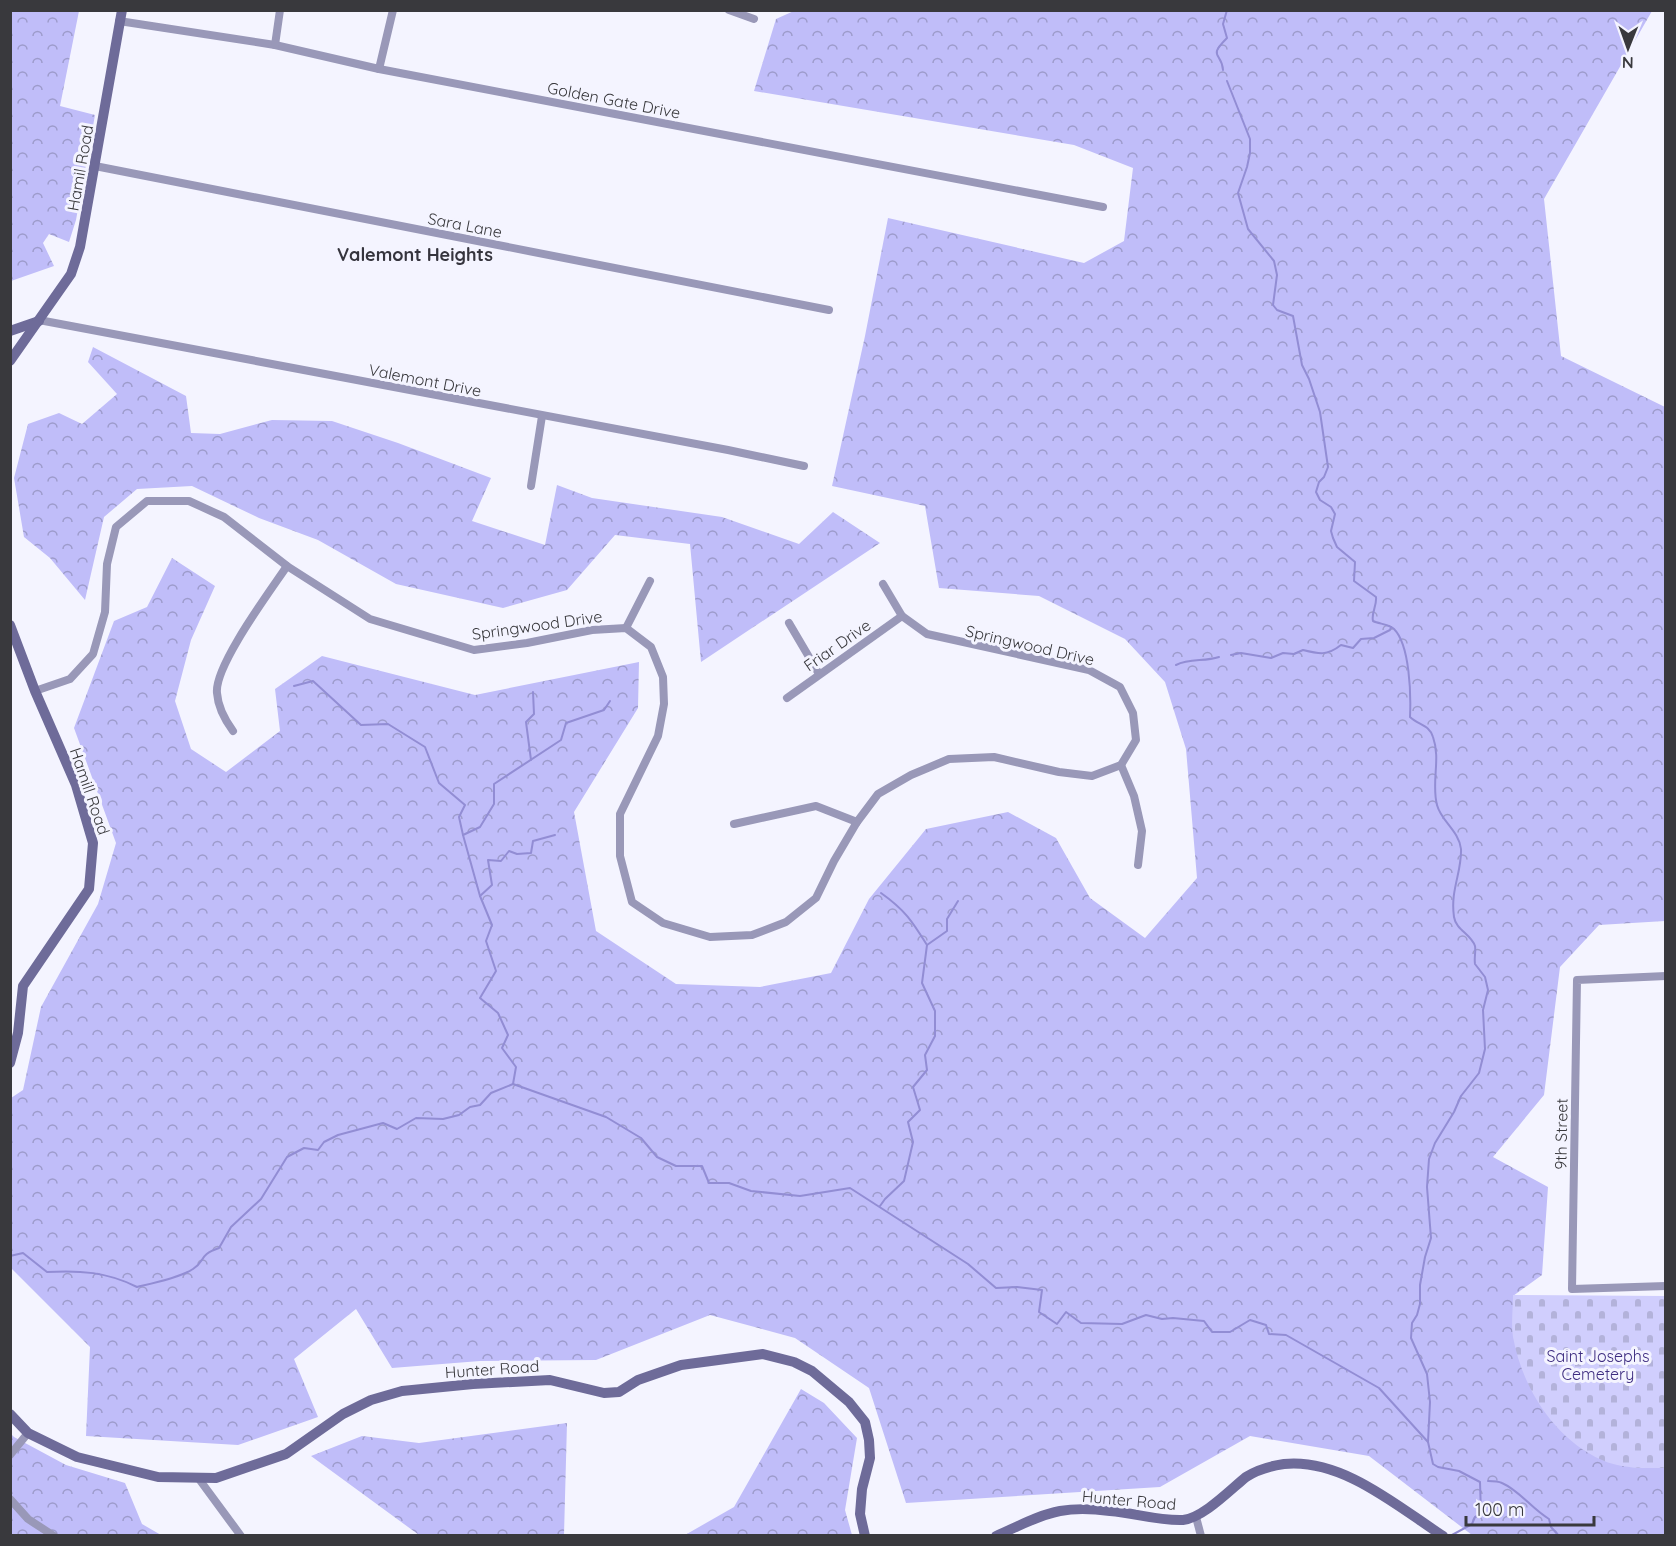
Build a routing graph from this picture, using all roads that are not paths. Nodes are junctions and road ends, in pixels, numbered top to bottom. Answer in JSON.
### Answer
{"nodes":[{"id":1,"x":280,"y":10,"type":"edge"},
{"id":2,"x":393,"y":10,"type":"edge"},
{"id":3,"x":732,"y":11,"type":"edge"},
{"id":4,"x":120,"y":16,"type":"edge"},
{"id":5,"x":754,"y":19,"type":"dead end"},
{"id":6,"x":275,"y":45,"type":"junction"},
{"id":7,"x":380,"y":69,"type":"junction"},
{"id":8,"x":96,"y":166,"type":"junction"},
{"id":9,"x":1103,"y":207,"type":"dead end"},
{"id":10,"x":829,"y":310,"type":"dead end"},
{"id":11,"x":39,"y":320,"type":"junction"},
{"id":12,"x":10,"y":332,"type":"edge"},
{"id":13,"x":10,"y":361,"type":"edge"},
{"id":14,"x":542,"y":416,"type":"junction"},
{"id":15,"x":804,"y":466,"type":"dead end"},
{"id":16,"x":531,"y":486,"type":"dead end"},
{"id":17,"x":287,"y":566,"type":"junction"},
{"id":18,"x":650,"y":581,"type":"dead end"},
{"id":19,"x":883,"y":584,"type":"dead end"},
{"id":20,"x":902,"y":616,"type":"junction"},
{"id":21,"x":789,"y":623,"type":"dead end"},
{"id":22,"x":10,"y":625,"type":"edge"},
{"id":23,"x":626,"y":628,"type":"junction"},
{"id":24,"x":819,"y":674,"type":"junction"},
{"id":25,"x":35,"y":691,"type":"junction"},
{"id":26,"x":787,"y":698,"type":"dead end"},
{"id":27,"x":233,"y":731,"type":"dead end"},
{"id":28,"x":1121,"y":765,"type":"junction"},
{"id":29,"x":857,"y":822,"type":"junction"},
{"id":30,"x":734,"y":824,"type":"dead end"},
{"id":31,"x":1138,"y":865,"type":"dead end"},
{"id":32,"x":1665,"y":976,"type":"edge"},
{"id":33,"x":10,"y":1064,"type":"edge"},
{"id":34,"x":1665,"y":1286,"type":"edge"},
{"id":35,"x":10,"y":1414,"type":"edge"},
{"id":36,"x":28,"y":1433,"type":"junction"},
{"id":37,"x":10,"y":1455,"type":"edge"},
{"id":38,"x":199,"y":1479,"type":"junction"},
{"id":39,"x":10,"y":1499,"type":"edge"},
{"id":40,"x":1196,"y":1517,"type":"junction"},
{"id":41,"x":54,"y":1536,"type":"edge"},
{"id":42,"x":241,"y":1536,"type":"edge"},
{"id":43,"x":865,"y":1536,"type":"edge"},
{"id":44,"x":996,"y":1536,"type":"edge"},
{"id":45,"x":1201,"y":1536,"type":"edge"},
{"id":46,"x":1443,"y":1536,"type":"edge"}],
"edges":[{"from":1,"to":6,"type":"street"},
{"from":2,"to":7,"type":"street"},
{"from":3,"to":5,"type":"street"},
{"from":4,"to":6,"type":"street","name":"Golden Gate Drive"},
{"from":4,"to":8,"type":"street","name":"Hamil Road"},
{"from":6,"to":7,"type":"street","name":"Golden Gate Drive"},
{"from":7,"to":9,"type":"street","name":"Golden Gate Drive"},
{"from":8,"to":10,"type":"street","name":"Sara Lane"},
{"from":8,"to":11,"type":"street","name":"Hamil Road"},
{"from":11,"to":12,"type":"street"},
{"from":11,"to":13,"type":"street","name":"Hamil Road"},
{"from":11,"to":14,"type":"street","name":"Valemont Drive"},
{"from":14,"to":15,"type":"street","name":"Valemont Drive"},
{"from":14,"to":16,"type":"street"},
{"from":17,"to":23,"type":"street","name":"Springwood Drive"},
{"from":17,"to":25,"type":"street","name":"Springwood Drive"},
{"from":17,"to":27,"type":"street"},
{"from":18,"to":23,"type":"street"},
{"from":19,"to":20,"type":"street","name":"Springwood Drive"},
{"from":20,"to":24,"type":"street","name":"Friar Drive"},
{"from":20,"to":28,"type":"street","name":"Springwood Drive"},
{"from":21,"to":24,"type":"street"},
{"from":22,"to":25,"type":"street"},
{"from":23,"to":29,"type":"street","name":"Springwood Drive"},
{"from":24,"to":26,"type":"street","name":"Friar Drive"},
{"from":25,"to":33,"type":"street","name":"Hamill Road"},
{"from":28,"to":29,"type":"street","name":"Springwood Drive"},
{"from":28,"to":31,"type":"street"},
{"from":29,"to":30,"type":"street"},
{"from":32,"to":34,"type":"street","name":"9th Street"},
{"from":35,"to":36,"type":"street","name":"Hunter Road"},
{"from":36,"to":37,"type":"street"},
{"from":36,"to":38,"type":"street","name":"Hunter Road"},
{"from":38,"to":42,"type":"street"},
{"from":38,"to":43,"type":"street","name":"Hunter Road"},
{"from":39,"to":41,"type":"street"},
{"from":40,"to":44,"type":"street","name":"Hunter Road"},
{"from":40,"to":45,"type":"street"},
{"from":40,"to":46,"type":"street","name":"Hunter Road"}]}
